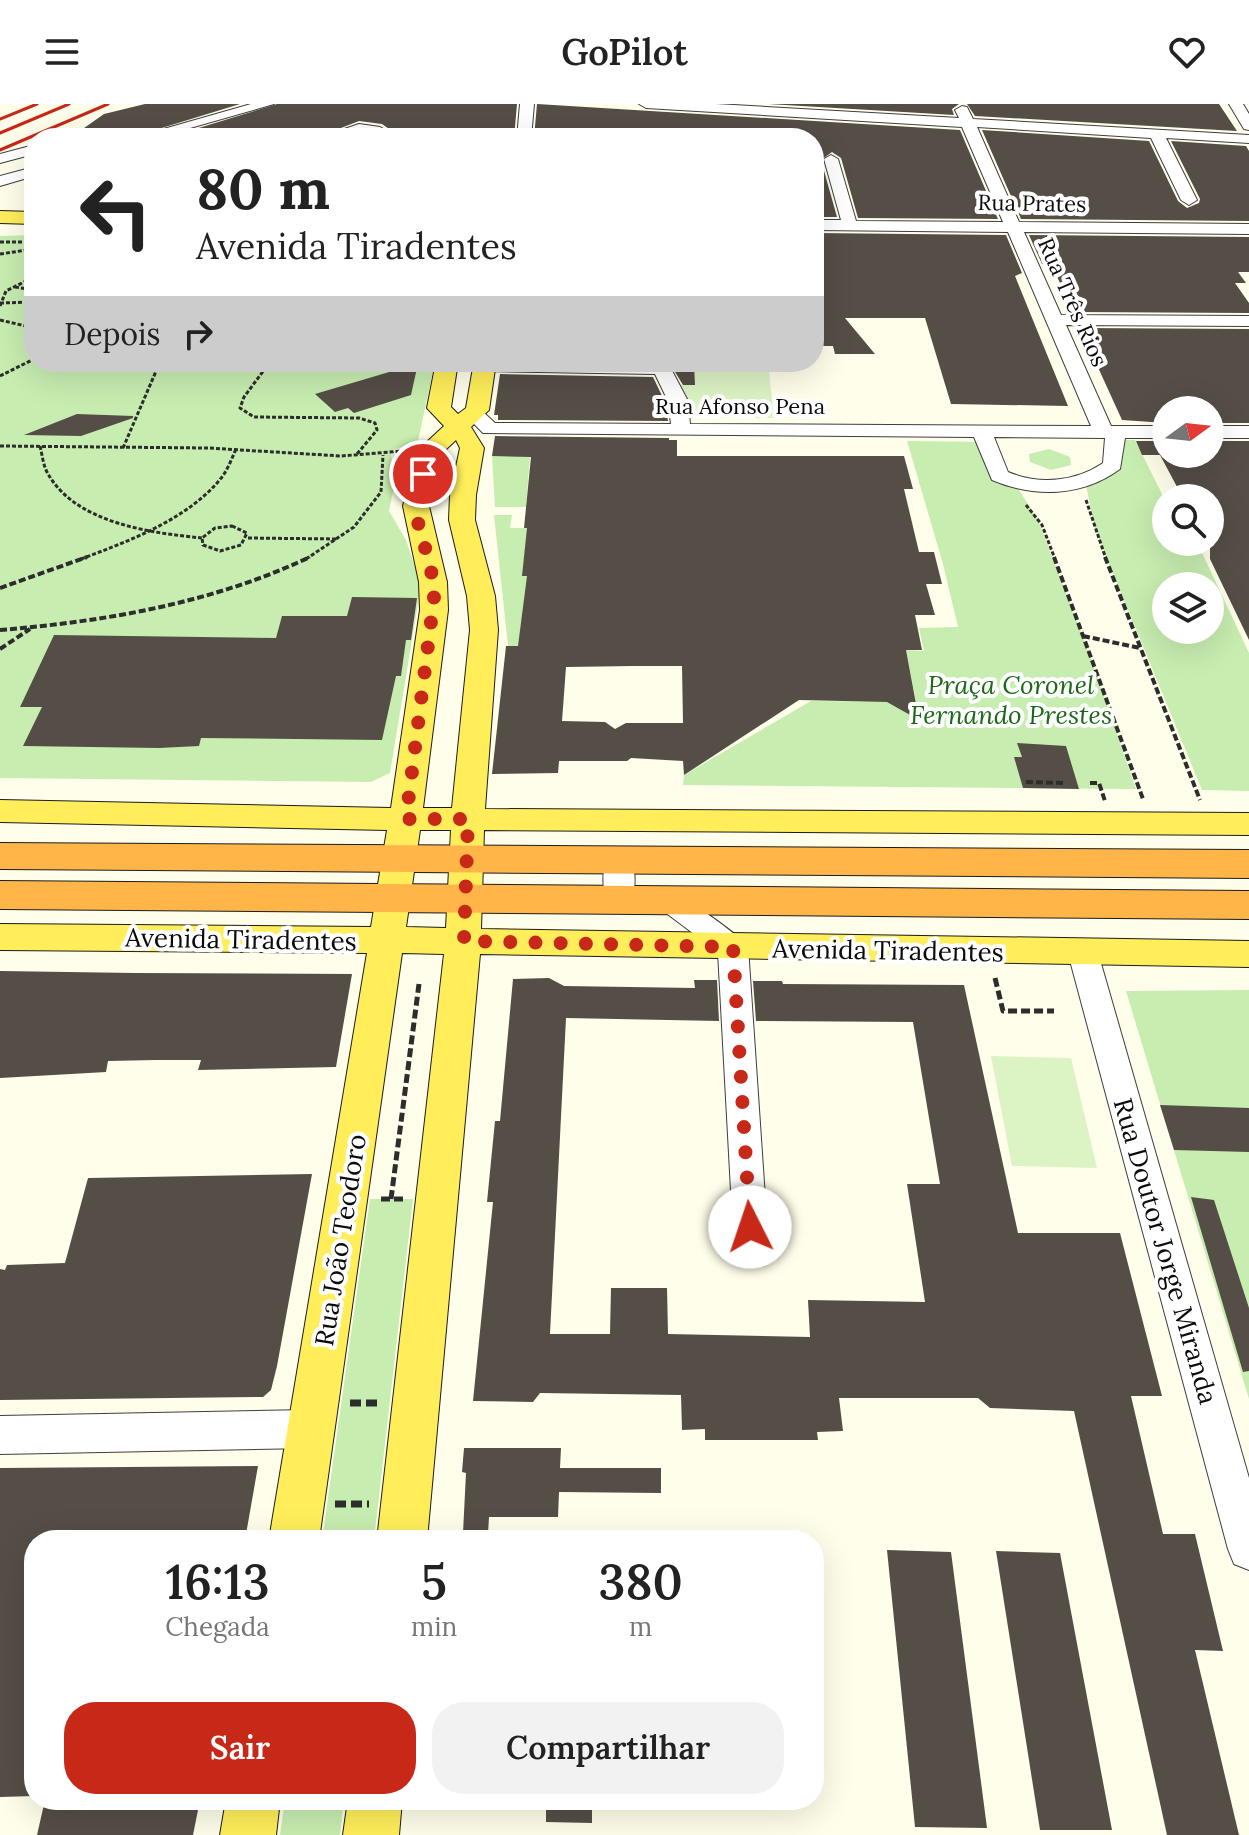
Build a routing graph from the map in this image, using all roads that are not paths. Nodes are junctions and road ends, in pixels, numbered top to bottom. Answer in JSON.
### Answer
{"nodes":[{"id":1,"x":527,"y":104,"type":"edge"},
{"id":2,"x":646,"y":104,"type":"edge"},
{"id":3,"x":960,"y":104,"type":"edge"},
{"id":4,"x":1236,"y":104,"type":"edge"},
{"id":5,"x":256,"y":105,"type":"edge"},
{"id":6,"x":349,"y":119,"type":"dead end"},
{"id":7,"x":390,"y":121,"type":"dead end"},
{"id":8,"x":968,"y":123,"type":"junction"},
{"id":9,"x":1249,"y":126,"type":"edge"},
{"id":10,"x":368,"y":127,"type":"junction"},
{"id":11,"x":174,"y":128,"type":"edge"},
{"id":12,"x":364,"y":128,"type":"edge"},
{"id":13,"x":376,"y":128,"type":"edge"},
{"id":14,"x":525,"y":128,"type":"edge"},
{"id":15,"x":1156,"y":133,"type":"junction"},
{"id":16,"x":1249,"y":139,"type":"edge"},
{"id":17,"x":24,"y":152,"type":"edge"},
{"id":18,"x":0,"y":159,"type":"edge"},
{"id":19,"x":831,"y":159,"type":"dead end"},
{"id":20,"x":24,"y":174,"type":"edge"},
{"id":21,"x":0,"y":181,"type":"edge"},
{"id":22,"x":1189,"y":200,"type":"dead end"},
{"id":23,"x":0,"y":217,"type":"edge"},
{"id":24,"x":24,"y":218,"type":"edge"},
{"id":25,"x":824,"y":225,"type":"edge"},
{"id":26,"x":850,"y":226,"type":"junction"},
{"id":27,"x":1013,"y":227,"type":"junction"},
{"id":28,"x":1249,"y":229,"type":"edge"},
{"id":29,"x":0,"y":230,"type":"edge"},
{"id":30,"x":24,"y":230,"type":"edge"},
{"id":31,"x":1053,"y":320,"type":"junction"},
{"id":32,"x":1249,"y":321,"type":"edge"},
{"id":33,"x":445,"y":372,"type":"edge"},
{"id":34,"x":483,"y":372,"type":"edge"},
{"id":35,"x":664,"y":372,"type":"edge"},
{"id":36,"x":473,"y":429,"type":"junction"},
{"id":37,"x":681,"y":430,"type":"junction"},
{"id":38,"x":980,"y":430,"type":"junction"},
{"id":39,"x":1110,"y":432,"type":"junction"},
{"id":40,"x":1152,"y":432,"type":"edge"},
{"id":41,"x":1224,"y":432,"type":"edge"},
{"id":42,"x":1249,"y":432,"type":"edge"},
{"id":43,"x":0,"y":811,"type":"edge"},
{"id":44,"x":406,"y":819,"type":"junction"},
{"id":45,"x":468,"y":819,"type":"junction"},
{"id":46,"x":1249,"y":824,"type":"edge"},
{"id":47,"x":0,"y":856,"type":"edge"},
{"id":48,"x":399,"y":857,"type":"junction"},
{"id":49,"x":466,"y":857,"type":"junction"},
{"id":50,"x":619,"y":858,"type":"junction"},
{"id":51,"x":1249,"y":864,"type":"edge"},
{"id":52,"x":0,"y":895,"type":"edge"},
{"id":53,"x":393,"y":898,"type":"junction"},
{"id":54,"x":466,"y":898,"type":"junction"},
{"id":55,"x":619,"y":899,"type":"junction"},
{"id":56,"x":668,"y":900,"type":"junction"},
{"id":57,"x":1052,"y":904,"type":"junction"},
{"id":58,"x":1249,"y":905,"type":"edge"},
{"id":59,"x":1249,"y":928,"type":"edge"},
{"id":60,"x":0,"y":937,"type":"edge"},
{"id":61,"x":386,"y":941,"type":"junction"},
{"id":62,"x":464,"y":941,"type":"junction"},
{"id":63,"x":733,"y":947,"type":"junction"},
{"id":64,"x":1083,"y":953,"type":"junction"},
{"id":65,"x":1249,"y":954,"type":"edge"},
{"id":66,"x":750,"y":1227,"type":"dead end"},
{"id":67,"x":326,"y":1416,"type":"junction"},
{"id":68,"x":0,"y":1435,"type":"edge"},
{"id":69,"x":297,"y":1530,"type":"edge"},
{"id":70,"x":403,"y":1530,"type":"edge"},
{"id":71,"x":1249,"y":1549,"type":"edge"},
{"id":72,"x":252,"y":1810,"type":"edge"},
{"id":73,"x":374,"y":1810,"type":"edge"},
{"id":74,"x":248,"y":1835,"type":"edge"},
{"id":75,"x":371,"y":1835,"type":"edge"}],
"edges":[{"from":1,"to":14,"type":"street"},
{"from":2,"to":8,"type":"street"},
{"from":3,"to":8,"type":"street","name":"Rua Três Rios"},
{"from":4,"to":9,"type":"street"},
{"from":5,"to":11,"type":"street"},
{"from":6,"to":10,"type":"street"},
{"from":7,"to":10,"type":"street"},
{"from":8,"to":15,"type":"street"},
{"from":8,"to":27,"type":"street","name":"Rua Três Rios"},
{"from":10,"to":12,"type":"street"},
{"from":10,"to":13,"type":"street"},
{"from":15,"to":16,"type":"street"},
{"from":15,"to":22,"type":"street"},
{"from":17,"to":18,"type":"street"},
{"from":19,"to":26,"type":"street"},
{"from":20,"to":21,"type":"street"},
{"from":23,"to":24,"type":"main road"},
{"from":25,"to":26,"type":"street","name":"Rua Prates"},
{"from":26,"to":27,"type":"street","name":"Rua Prates"},
{"from":27,"to":28,"type":"street","name":"Rua Prates"},
{"from":27,"to":31,"type":"street","name":"Rua Três Rios"},
{"from":29,"to":30,"type":"main road"},
{"from":31,"to":32,"type":"street"},
{"from":31,"to":39,"type":"street","name":"Rua Três Rios"},
{"from":33,"to":36,"type":"main road"},
{"from":34,"to":36,"type":"main road"},
{"from":35,"to":37,"type":"street"},
{"from":36,"to":37,"type":"street","name":"Rua Afonso Pena"},
{"from":36,"to":44,"type":"main road","name":"Rua João Teodoro"},
{"from":36,"to":45,"type":"main road"},
{"from":37,"to":38,"type":"street","name":"Rua Afonso Pena"},
{"from":38,"to":39,"type":"street"},
{"from":38,"to":39,"type":"street"},
{"from":39,"to":40,"type":"street"},
{"from":41,"to":42,"type":"street"},
{"from":43,"to":44,"type":"main road"},
{"from":44,"to":45,"type":"main road"},
{"from":44,"to":48,"type":"main road","name":"Rua João Teodoro"},
{"from":45,"to":46,"type":"main road"},
{"from":45,"to":49,"type":"main road"},
{"from":47,"to":48,"type":"highway"},
{"from":48,"to":49,"type":"highway"},
{"from":48,"to":53,"type":"main road","name":"Rua João Teodoro"},
{"from":49,"to":50,"type":"highway"},
{"from":49,"to":54,"type":"main road"},
{"from":50,"to":51,"type":"highway"},
{"from":50,"to":55,"type":"street"},
{"from":52,"to":53,"type":"highway","name":"Avenida Tiradentes"},
{"from":53,"to":54,"type":"highway","name":"Avenida Tiradentes"},
{"from":53,"to":61,"type":"main road","name":"Rua João Teodoro"},
{"from":54,"to":55,"type":"highway","name":"Avenida Tiradentes"},
{"from":54,"to":62,"type":"main road"},
{"from":55,"to":56,"type":"highway","name":"Avenida Tiradentes"},
{"from":56,"to":57,"type":"highway","name":"Avenida Tiradentes"},
{"from":56,"to":63,"type":"street"},
{"from":57,"to":58,"type":"highway","name":"Avenida Tiradentes"},
{"from":57,"to":59,"type":"highway"},
{"from":60,"to":61,"type":"main road","name":"Avenida Tiradentes"},
{"from":61,"to":62,"type":"main road","name":"Avenida Tiradentes"},
{"from":61,"to":67,"type":"main road","name":"Rua João Teodoro"},
{"from":62,"to":63,"type":"main road","name":"Avenida Tiradentes"},
{"from":62,"to":70,"type":"main road"},
{"from":63,"to":64,"type":"main road","name":"Avenida Tiradentes"},
{"from":63,"to":66,"type":"street"},
{"from":64,"to":65,"type":"main road","name":"Avenida Tiradentes"},
{"from":64,"to":71,"type":"street","name":"Rua Doutor Jorge Miranda"},
{"from":67,"to":68,"type":"street"},
{"from":67,"to":69,"type":"main road","name":"Rua João Teodoro"},
{"from":72,"to":74,"type":"main road"},
{"from":73,"to":75,"type":"main road"}]}
